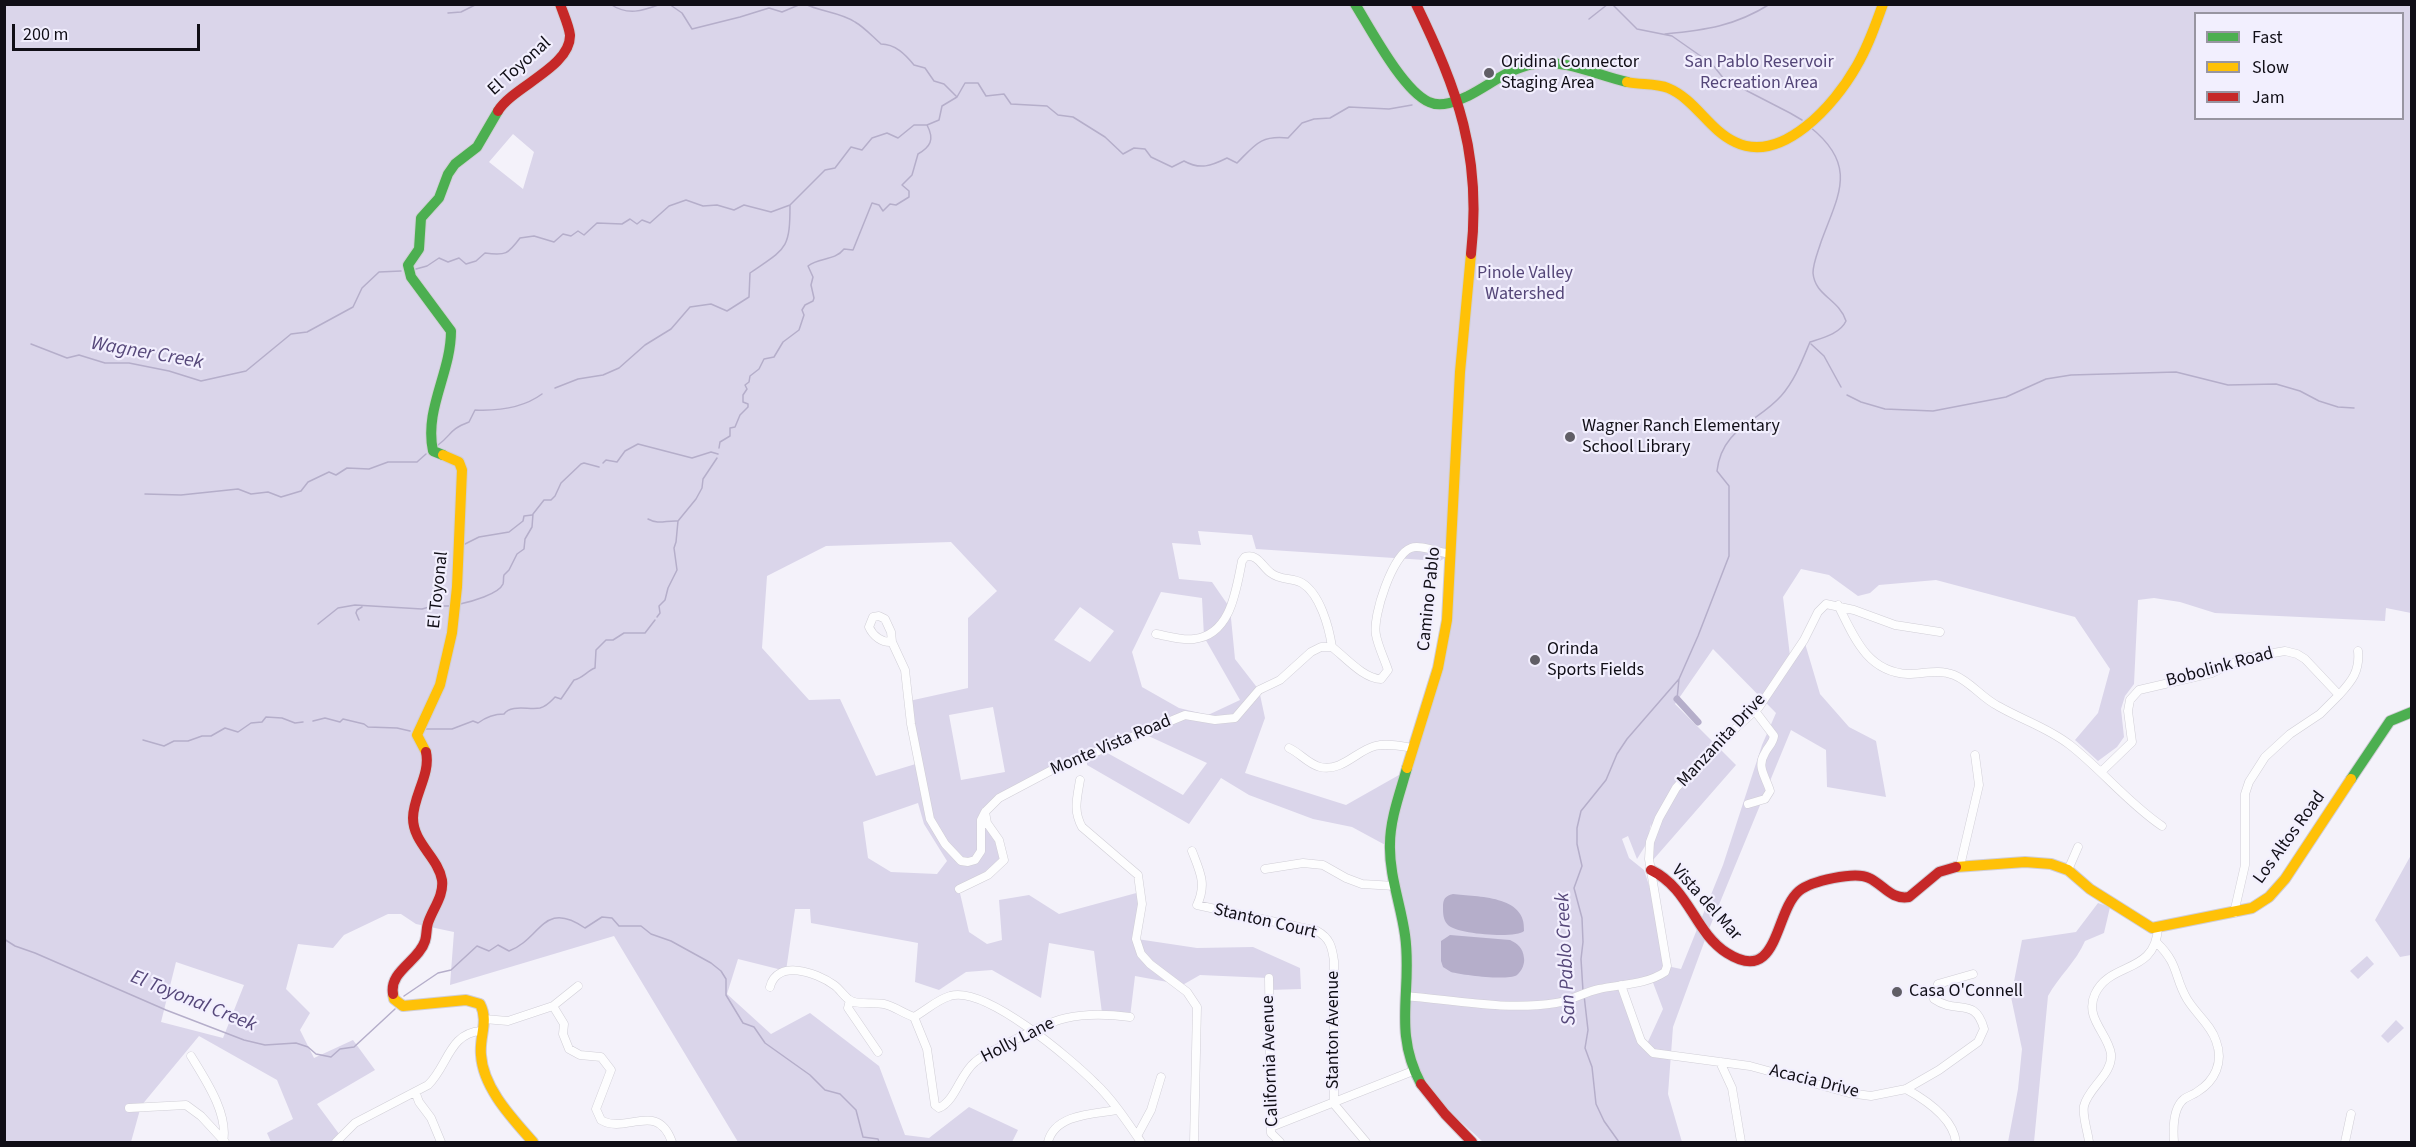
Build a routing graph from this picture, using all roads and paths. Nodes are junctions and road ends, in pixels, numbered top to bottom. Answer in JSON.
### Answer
{"nodes":[{"id":1,"x":560,"y":4,"type":"edge"},
{"id":2,"x":1355,"y":4,"type":"edge"},
{"id":3,"x":1416,"y":4,"type":"edge"},
{"id":4,"x":1883,"y":4,"type":"edge"},
{"id":5,"x":1459,"y":100,"type":"junction"},
{"id":6,"x":1451,"y":554,"type":"junction"},
{"id":7,"x":1838,"y":606,"type":"junction"},
{"id":8,"x":1940,"y":632,"type":"dead end"},
{"id":9,"x":1156,"y":634,"type":"dead end"},
{"id":10,"x":892,"y":642,"type":"dead end"},
{"id":11,"x":1332,"y":647,"type":"junction"},
{"id":12,"x":2358,"y":651,"type":"dead end"},
{"id":13,"x":2339,"y":695,"type":"junction"},
{"id":14,"x":1755,"y":711,"type":"junction"},
{"id":15,"x":2412,"y":712,"type":"edge"},
{"id":16,"x":1289,"y":748,"type":"dead end"},
{"id":17,"x":1413,"y":748,"type":"junction"},
{"id":18,"x":1975,"y":755,"type":"dead end"},
{"id":19,"x":2102,"y":771,"type":"junction"},
{"id":20,"x":1080,"y":780,"type":"dead end"},
{"id":21,"x":1748,"y":804,"type":"dead end"},
{"id":22,"x":985,"y":812,"type":"junction"},
{"id":23,"x":2162,"y":826,"type":"dead end"},
{"id":24,"x":2078,"y":848,"type":"dead end"},
{"id":25,"x":1192,"y":851,"type":"dead end"},
{"id":26,"x":1960,"y":866,"type":"junction"},
{"id":27,"x":1265,"y":870,"type":"dead end"},
{"id":28,"x":1651,"y":870,"type":"junction"},
{"id":29,"x":2068,"y":870,"type":"junction"},
{"id":30,"x":1395,"y":886,"type":"junction"},
{"id":31,"x":959,"y":889,"type":"dead end"},
{"id":32,"x":2234,"y":913,"type":"junction"},
{"id":33,"x":2158,"y":928,"type":"junction"},
{"id":34,"x":1330,"y":943,"type":"joint"},
{"id":35,"x":2157,"y":943,"type":"junction"},
{"id":36,"x":1972,"y":974,"type":"dead end"},
{"id":37,"x":1269,"y":978,"type":"dead end"},
{"id":38,"x":1621,"y":985,"type":"junction"},
{"id":39,"x":578,"y":986,"type":"dead end"},
{"id":40,"x":770,"y":987,"type":"dead end"},
{"id":41,"x":1405,"y":996,"type":"junction"},
{"id":42,"x":850,"y":1000,"type":"junction"},
{"id":43,"x":553,"y":1006,"type":"junction"},
{"id":44,"x":914,"y":1017,"type":"junction"},
{"id":45,"x":1130,"y":1017,"type":"dead end"},
{"id":46,"x":484,"y":1019,"type":"junction"},
{"id":47,"x":1031,"y":1030,"type":"junction"},
{"id":48,"x":481,"y":1031,"type":"junction"},
{"id":49,"x":878,"y":1052,"type":"dead end"},
{"id":50,"x":190,"y":1056,"type":"dead end"},
{"id":51,"x":1720,"y":1062,"type":"junction"},
{"id":52,"x":1413,"y":1071,"type":"junction"},
{"id":53,"x":1161,"y":1077,"type":"dead end"},
{"id":54,"x":1906,"y":1089,"type":"junction"},
{"id":55,"x":416,"y":1094,"type":"junction"},
{"id":56,"x":1334,"y":1104,"type":"junction"},
{"id":57,"x":129,"y":1108,"type":"dead end"},
{"id":58,"x":1117,"y":1110,"type":"junction"},
{"id":59,"x":2351,"y":1114,"type":"dead end"},
{"id":60,"x":1271,"y":1130,"type":"junction"},
{"id":61,"x":1139,"y":1139,"type":"edge"},
{"id":62,"x":224,"y":1142,"type":"edge"},
{"id":63,"x":336,"y":1143,"type":"edge"},
{"id":64,"x":441,"y":1143,"type":"edge"},
{"id":65,"x":533,"y":1143,"type":"edge"},
{"id":66,"x":672,"y":1143,"type":"edge"},
{"id":67,"x":1048,"y":1143,"type":"edge"},
{"id":68,"x":1194,"y":1143,"type":"edge"},
{"id":69,"x":1271,"y":1143,"type":"edge"},
{"id":70,"x":1280,"y":1143,"type":"edge"},
{"id":71,"x":1366,"y":1143,"type":"edge"},
{"id":72,"x":1472,"y":1143,"type":"edge"},
{"id":73,"x":1741,"y":1143,"type":"edge"},
{"id":74,"x":1956,"y":1143,"type":"edge"},
{"id":75,"x":2089,"y":1143,"type":"edge"},
{"id":76,"x":2174,"y":1143,"type":"edge"},
{"id":77,"x":2345,"y":1143,"type":"edge"}],
"edges":[{"from":1,"to":46,"type":"street","name":"El Toyonal"},
{"from":2,"to":5,"type":"street"},
{"from":3,"to":5,"type":"street","name":"Camino Pablo"},
{"from":4,"to":5,"type":"street"},
{"from":5,"to":6,"type":"street","name":"Camino Pablo"},
{"from":6,"to":11,"type":"street"},
{"from":6,"to":17,"type":"street","name":"Camino Pablo"},
{"from":7,"to":8,"type":"street"},
{"from":7,"to":14,"type":"street","name":"Manzanita Drive"},
{"from":7,"to":19,"type":"street"},
{"from":9,"to":11,"type":"street"},
{"from":10,"to":22,"type":"street"},
{"from":11,"to":22,"type":"street","name":"Monte Vista Road"},
{"from":12,"to":13,"type":"street"},
{"from":13,"to":19,"type":"street","name":"Bobolink Road"},
{"from":13,"to":32,"type":"street"},
{"from":14,"to":21,"type":"street"},
{"from":14,"to":28,"type":"street","name":"Manzanita Drive"},
{"from":15,"to":32,"type":"street","name":"Los Altos Road"},
{"from":16,"to":17,"type":"street"},
{"from":17,"to":30,"type":"street","name":"Camino Pablo"},
{"from":18,"to":26,"type":"street"},
{"from":19,"to":23,"type":"street"},
{"from":20,"to":68,"type":"street"},
{"from":22,"to":31,"type":"street"},
{"from":24,"to":29,"type":"street"},
{"from":25,"to":34,"type":"street","name":"Stanton Court"},
{"from":26,"to":28,"type":"street","name":"Vista del Mar"},
{"from":26,"to":29,"type":"street","name":"Vista del Mar"},
{"from":27,"to":30,"type":"street"},
{"from":28,"to":38,"type":"street","name":"Manzanita Drive"},
{"from":29,"to":33,"type":"street","name":"Vista del Mar"},
{"from":30,"to":41,"type":"street","name":"Camino Pablo"},
{"from":32,"to":33,"type":"street","name":"Los Altos Road"},
{"from":33,"to":35,"type":"street"},
{"from":34,"to":56,"type":"street","name":"Stanton Avenue"},
{"from":35,"to":75,"type":"street"},
{"from":35,"to":76,"type":"street"},
{"from":36,"to":54,"type":"street","name":"Acacia Drive"},
{"from":37,"to":60,"type":"street","name":"California Avenue"},
{"from":38,"to":41,"type":"street","name":"Manzanita Drive"},
{"from":38,"to":51,"type":"street","name":"Acacia Drive"},
{"from":39,"to":43,"type":"street"},
{"from":40,"to":42,"type":"street"},
{"from":41,"to":52,"type":"street","name":"Camino Pablo"},
{"from":42,"to":44,"type":"street"},
{"from":42,"to":49,"type":"street"},
{"from":43,"to":46,"type":"street"},
{"from":43,"to":66,"type":"street"},
{"from":44,"to":47,"type":"street"},
{"from":44,"to":47,"type":"street","name":"Holly Lane"},
{"from":45,"to":47,"type":"street","name":"Holly Lane"},
{"from":46,"to":48,"type":"street"},
{"from":47,"to":58,"type":"street"},
{"from":48,"to":55,"type":"street"},
{"from":48,"to":65,"type":"street"},
{"from":50,"to":62,"type":"street"},
{"from":51,"to":54,"type":"street","name":"Acacia Drive"},
{"from":51,"to":73,"type":"street"},
{"from":52,"to":56,"type":"street"},
{"from":52,"to":72,"type":"street","name":"Camino Pablo"},
{"from":53,"to":61,"type":"street"},
{"from":54,"to":74,"type":"street"},
{"from":55,"to":63,"type":"street"},
{"from":55,"to":64,"type":"street"},
{"from":56,"to":60,"type":"street"},
{"from":56,"to":71,"type":"street","name":"Stanton Avenue"},
{"from":57,"to":62,"type":"street"},
{"from":58,"to":61,"type":"street"},
{"from":58,"to":67,"type":"street"},
{"from":59,"to":77,"type":"street"},
{"from":60,"to":69,"type":"street"},
{"from":60,"to":70,"type":"street","name":"California Avenue"}]}
